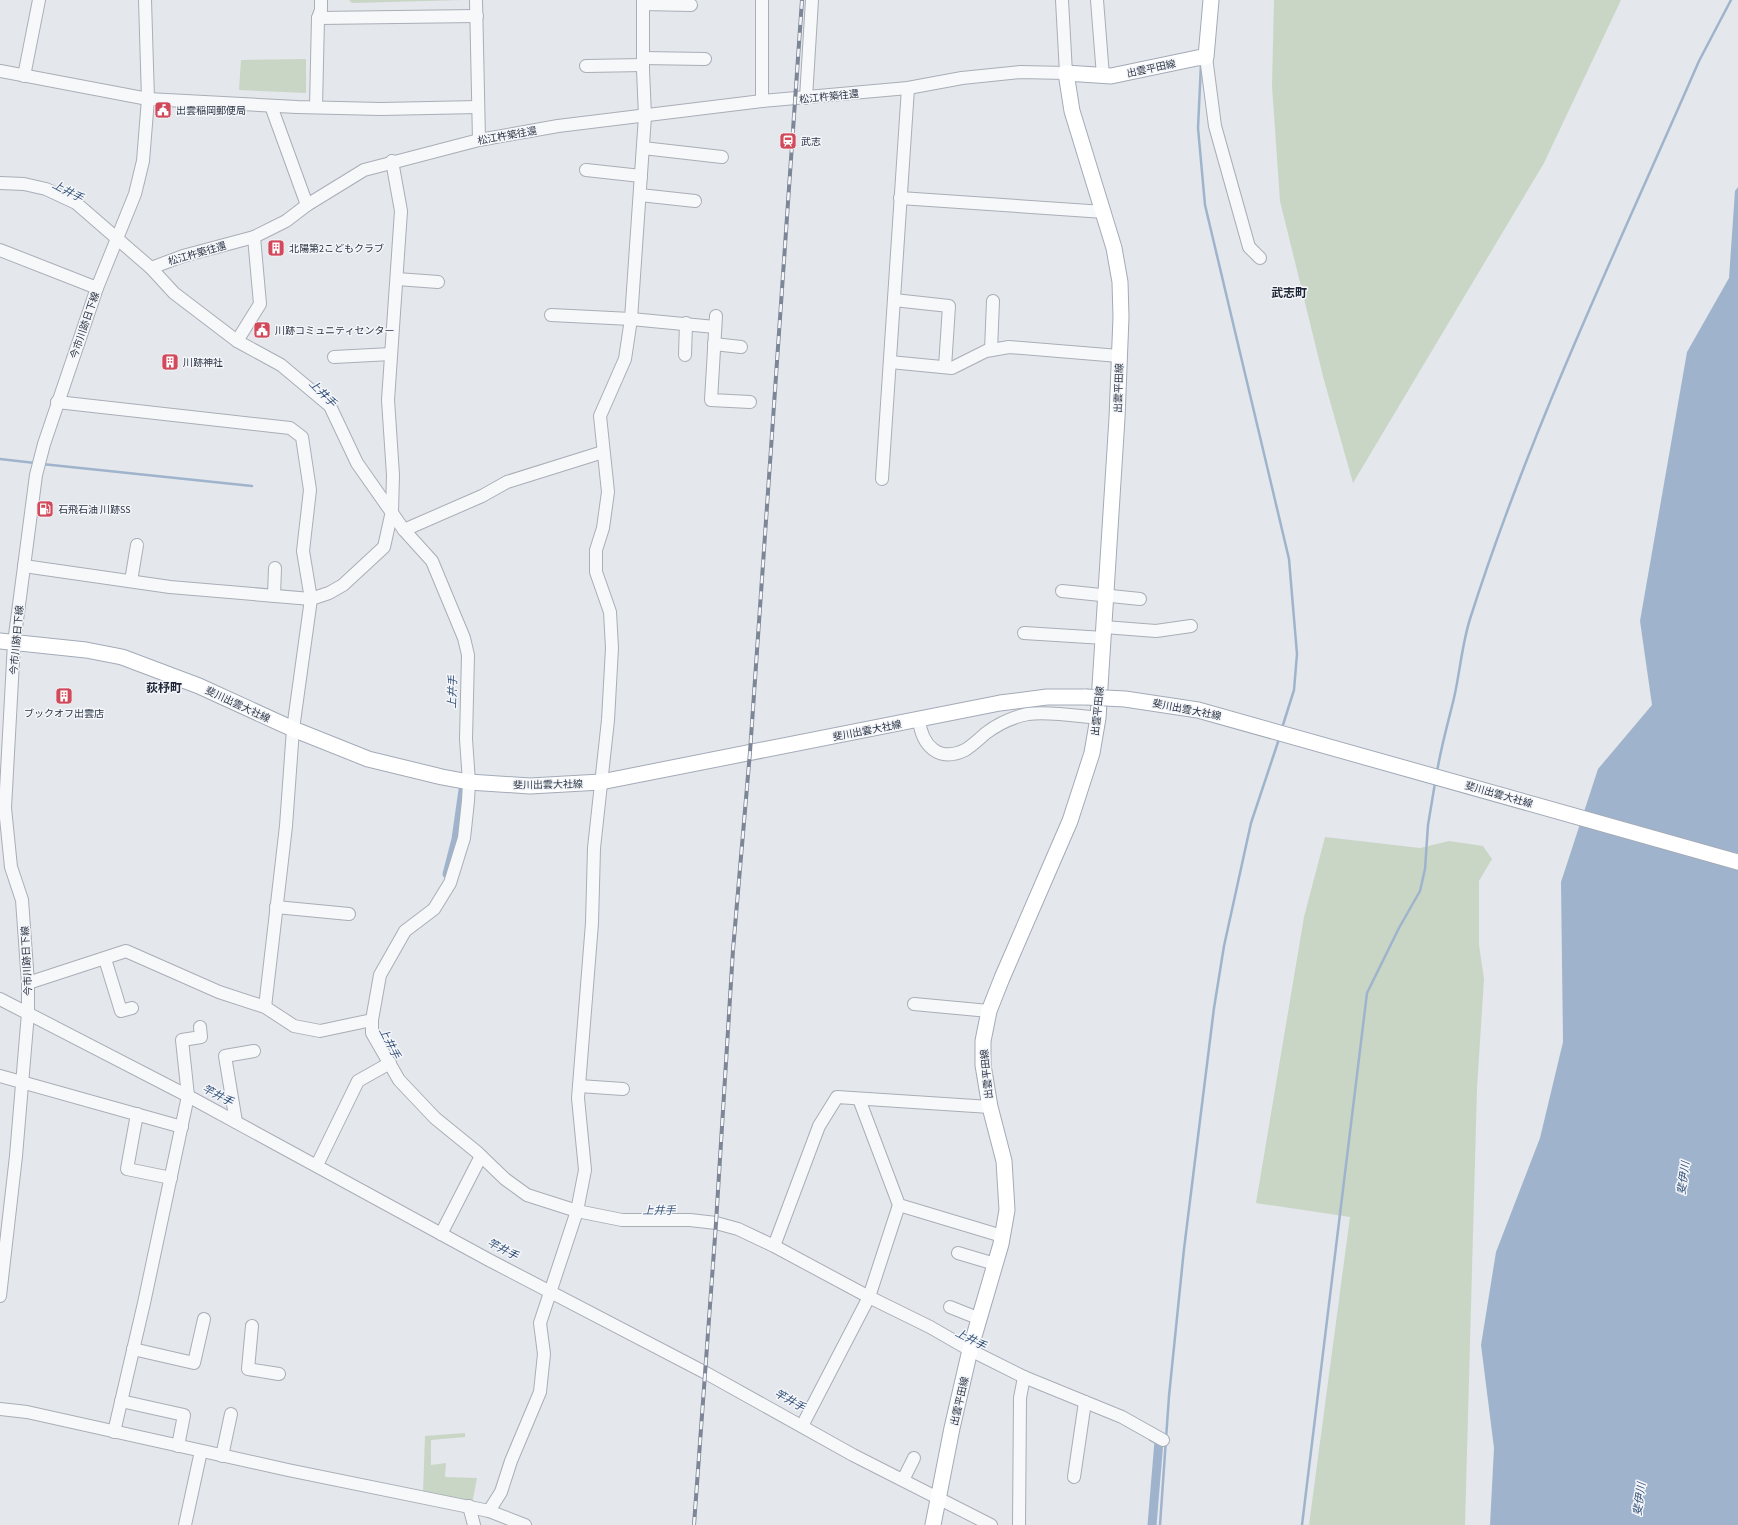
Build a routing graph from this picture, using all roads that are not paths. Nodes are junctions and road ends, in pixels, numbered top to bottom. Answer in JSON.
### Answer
{"nodes":[{"id":1,"x":39,"y":0,"type":"edge"},
{"id":2,"x":145,"y":0,"type":"edge"},
{"id":3,"x":321,"y":0,"type":"edge"},
{"id":4,"x":476,"y":0,"type":"edge"},
{"id":5,"x":762,"y":0,"type":"edge"},
{"id":6,"x":812,"y":0,"type":"edge"},
{"id":7,"x":1062,"y":0,"type":"edge"},
{"id":8,"x":1097,"y":0,"type":"edge"},
{"id":9,"x":1211,"y":0,"type":"edge"},
{"id":10,"x":643,"y":2,"type":"edge"},
{"id":11,"x":691,"y":5,"type":"dead end"},
{"id":12,"x":477,"y":16,"type":"junction"},
{"id":13,"x":318,"y":18,"type":"junction"},
{"id":14,"x":1202,"y":58,"type":"junction"},
{"id":15,"x":705,"y":59,"type":"dead end"},
{"id":16,"x":643,"y":62,"type":"junction"},
{"id":17,"x":586,"y":66,"type":"dead end"},
{"id":18,"x":0,"y":71,"type":"edge"},
{"id":19,"x":1066,"y":73,"type":"junction"},
{"id":20,"x":24,"y":76,"type":"junction"},
{"id":21,"x":1103,"y":76,"type":"junction"},
{"id":22,"x":908,"y":88,"type":"junction"},
{"id":23,"x":806,"y":98,"type":"junction"},
{"id":24,"x":148,"y":99,"type":"junction"},
{"id":25,"x":762,"y":102,"type":"junction"},
{"id":26,"x":271,"y":106,"type":"junction"},
{"id":27,"x":316,"y":107,"type":"junction"},
{"id":28,"x":478,"y":107,"type":"junction"},
{"id":29,"x":645,"y":116,"type":"junction"},
{"id":30,"x":479,"y":140,"type":"junction"},
{"id":31,"x":643,"y":148,"type":"junction"},
{"id":32,"x":722,"y":157,"type":"dead end"},
{"id":33,"x":392,"y":161,"type":"junction"},
{"id":34,"x":586,"y":170,"type":"dead end"},
{"id":35,"x":641,"y":176,"type":"junction"},
{"id":36,"x":0,"y":183,"type":"edge"},
{"id":37,"x":640,"y":195,"type":"junction"},
{"id":38,"x":900,"y":198,"type":"junction"},
{"id":39,"x":695,"y":201,"type":"dead end"},
{"id":40,"x":307,"y":205,"type":"junction"},
{"id":41,"x":1104,"y":212,"type":"junction"},
{"id":42,"x":254,"y":238,"type":"junction"},
{"id":43,"x":118,"y":239,"type":"junction"},
{"id":44,"x":0,"y":250,"type":"edge"},
{"id":45,"x":1260,"y":258,"type":"dead end"},
{"id":46,"x":151,"y":268,"type":"junction"},
{"id":47,"x":397,"y":279,"type":"junction"},
{"id":48,"x":438,"y":282,"type":"dead end"},
{"id":49,"x":97,"y":288,"type":"junction"},
{"id":50,"x":894,"y":300,"type":"junction"},
{"id":51,"x":993,"y":301,"type":"dead end"},
{"id":52,"x":551,"y":315,"type":"dead end"},
{"id":53,"x":631,"y":319,"type":"junction"},
{"id":54,"x":686,"y":324,"type":"junction"},
{"id":55,"x":237,"y":341,"type":"junction"},
{"id":56,"x":714,"y":344,"type":"junction"},
{"id":57,"x":741,"y":347,"type":"dead end"},
{"id":58,"x":991,"y":350,"type":"junction"},
{"id":59,"x":391,"y":354,"type":"junction"},
{"id":60,"x":685,"y":355,"type":"dead end"},
{"id":61,"x":1119,"y":356,"type":"junction"},
{"id":62,"x":334,"y":357,"type":"dead end"},
{"id":63,"x":890,"y":362,"type":"junction"},
{"id":64,"x":945,"y":367,"type":"junction"},
{"id":65,"x":57,"y":402,"type":"junction"},
{"id":66,"x":750,"y":402,"type":"dead end"},
{"id":67,"x":603,"y":452,"type":"junction"},
{"id":68,"x":882,"y":479,"type":"dead end"},
{"id":69,"x":392,"y":511,"type":"junction"},
{"id":70,"x":404,"y":530,"type":"junction"},
{"id":71,"x":137,"y":545,"type":"dead end"},
{"id":72,"x":24,"y":566,"type":"junction"},
{"id":73,"x":275,"y":568,"type":"dead end"},
{"id":74,"x":131,"y":581,"type":"junction"},
{"id":75,"x":1062,"y":591,"type":"dead end"},
{"id":76,"x":1106,"y":595,"type":"junction"},
{"id":77,"x":274,"y":596,"type":"junction"},
{"id":78,"x":311,"y":599,"type":"junction"},
{"id":79,"x":1140,"y":599,"type":"dead end"},
{"id":80,"x":1191,"y":626,"type":"dead end"},
{"id":81,"x":1024,"y":633,"type":"dead end"},
{"id":82,"x":1104,"y":633,"type":"junction"},
{"id":83,"x":7,"y":642,"type":"edge"},
{"id":84,"x":1098,"y":718,"type":"junction"},
{"id":85,"x":919,"y":720,"type":"junction"},
{"id":86,"x":293,"y":729,"type":"junction"},
{"id":87,"x":469,"y":782,"type":"junction"},
{"id":88,"x":601,"y":782,"type":"junction"},
{"id":89,"x":3,"y":820,"type":"edge"},
{"id":90,"x":1738,"y":862,"type":"edge"},
{"id":91,"x":276,"y":907,"type":"junction"},
{"id":92,"x":349,"y":914,"type":"dead end"},
{"id":93,"x":105,"y":959,"type":"junction"},
{"id":94,"x":28,"y":983,"type":"junction"},
{"id":95,"x":0,"y":999,"type":"edge"},
{"id":96,"x":914,"y":1004,"type":"dead end"},
{"id":97,"x":265,"y":1007,"type":"junction"},
{"id":98,"x":132,"y":1008,"type":"dead end"},
{"id":99,"x":989,"y":1011,"type":"junction"},
{"id":100,"x":28,"y":1013,"type":"junction"},
{"id":101,"x":372,"y":1020,"type":"junction"},
{"id":102,"x":200,"y":1027,"type":"dead end"},
{"id":103,"x":254,"y":1051,"type":"dead end"},
{"id":104,"x":390,"y":1063,"type":"junction"},
{"id":105,"x":0,"y":1076,"type":"edge"},
{"id":106,"x":22,"y":1081,"type":"junction"},
{"id":107,"x":579,"y":1086,"type":"junction"},
{"id":108,"x":623,"y":1090,"type":"dead end"},
{"id":109,"x":188,"y":1096,"type":"junction"},
{"id":110,"x":859,"y":1099,"type":"junction"},
{"id":111,"x":990,"y":1108,"type":"junction"},
{"id":112,"x":137,"y":1114,"type":"junction"},
{"id":113,"x":236,"y":1122,"type":"junction"},
{"id":114,"x":182,"y":1127,"type":"junction"},
{"id":115,"x":481,"y":1156,"type":"junction"},
{"id":116,"x":317,"y":1165,"type":"junction"},
{"id":117,"x":171,"y":1178,"type":"junction"},
{"id":118,"x":899,"y":1205,"type":"junction"},
{"id":119,"x":577,"y":1211,"type":"junction"},
{"id":120,"x":441,"y":1234,"type":"junction"},
{"id":121,"x":1002,"y":1236,"type":"junction"},
{"id":122,"x":774,"y":1246,"type":"junction"},
{"id":123,"x":958,"y":1254,"type":"dead end"},
{"id":124,"x":995,"y":1264,"type":"junction"},
{"id":125,"x":2,"y":1268,"type":"edge"},
{"id":126,"x":549,"y":1291,"type":"junction"},
{"id":127,"x":0,"y":1296,"type":"edge"},
{"id":128,"x":868,"y":1297,"type":"junction"},
{"id":129,"x":950,"y":1307,"type":"dead end"},
{"id":130,"x":204,"y":1319,"type":"dead end"},
{"id":131,"x":980,"y":1319,"type":"junction"},
{"id":132,"x":252,"y":1326,"type":"dead end"},
{"id":133,"x":133,"y":1349,"type":"junction"},
{"id":134,"x":970,"y":1350,"type":"junction"},
{"id":135,"x":279,"y":1374,"type":"dead end"},
{"id":136,"x":1024,"y":1377,"type":"junction"},
{"id":137,"x":121,"y":1401,"type":"junction"},
{"id":138,"x":1086,"y":1402,"type":"junction"},
{"id":139,"x":0,"y":1409,"type":"edge"},
{"id":140,"x":231,"y":1414,"type":"dead end"},
{"id":141,"x":802,"y":1426,"type":"junction"},
{"id":142,"x":114,"y":1432,"type":"junction"},
{"id":143,"x":1163,"y":1440,"type":"dead end"},
{"id":144,"x":178,"y":1446,"type":"junction"},
{"id":145,"x":201,"y":1451,"type":"junction"},
{"id":146,"x":222,"y":1456,"type":"junction"},
{"id":147,"x":914,"y":1458,"type":"dead end"},
{"id":148,"x":1074,"y":1477,"type":"dead end"},
{"id":149,"x":903,"y":1480,"type":"junction"},
{"id":150,"x":940,"y":1498,"type":"junction"},
{"id":151,"x":469,"y":1506,"type":"junction"},
{"id":152,"x":489,"y":1511,"type":"junction"},
{"id":153,"x":185,"y":1525,"type":"edge"},
{"id":154,"x":474,"y":1525,"type":"edge"},
{"id":155,"x":525,"y":1525,"type":"edge"},
{"id":156,"x":934,"y":1525,"type":"edge"},
{"id":157,"x":991,"y":1525,"type":"edge"},
{"id":158,"x":1019,"y":1525,"type":"edge"}],
"edges":[{"from":1,"to":20,"type":"street"},
{"from":2,"to":24,"type":"street","name":"今市川跡日下線"},
{"from":3,"to":13,"type":"street"},
{"from":4,"to":12,"type":"street"},
{"from":5,"to":25,"type":"street"},
{"from":6,"to":23,"type":"street"},
{"from":7,"to":19,"type":"street"},
{"from":8,"to":21,"type":"street"},
{"from":9,"to":14,"type":"main road"},
{"from":10,"to":11,"type":"street"},
{"from":10,"to":16,"type":"street"},
{"from":12,"to":13,"type":"street"},
{"from":12,"to":28,"type":"street"},
{"from":13,"to":27,"type":"street"},
{"from":14,"to":21,"type":"main road","name":"出雲平田線"},
{"from":14,"to":45,"type":"street"},
{"from":15,"to":16,"type":"street"},
{"from":16,"to":17,"type":"street"},
{"from":16,"to":29,"type":"street"},
{"from":18,"to":20,"type":"street"},
{"from":19,"to":21,"type":"main road","name":"出雲平田線"},
{"from":19,"to":22,"type":"street","name":"松江杵築往還"},
{"from":19,"to":41,"type":"main road","name":"出雲平田線"},
{"from":20,"to":24,"type":"street"},
{"from":22,"to":23,"type":"street","name":"松江杵築往還"},
{"from":22,"to":38,"type":"street"},
{"from":23,"to":25,"type":"street","name":"松江杵築往還"},
{"from":24,"to":26,"type":"street"},
{"from":24,"to":43,"type":"street","name":"今市川跡日下線"},
{"from":25,"to":29,"type":"street","name":"松江杵築往還"},
{"from":26,"to":27,"type":"street"},
{"from":26,"to":40,"type":"street"},
{"from":27,"to":28,"type":"street"},
{"from":28,"to":30,"type":"street"},
{"from":29,"to":30,"type":"street","name":"松江杵築往還"},
{"from":29,"to":31,"type":"street"},
{"from":30,"to":33,"type":"street","name":"松江杵築往還"},
{"from":31,"to":32,"type":"street"},
{"from":31,"to":35,"type":"street"},
{"from":33,"to":40,"type":"street","name":"松江杵築往還"},
{"from":33,"to":47,"type":"street"},
{"from":34,"to":35,"type":"street"},
{"from":35,"to":37,"type":"street"},
{"from":36,"to":43,"type":"street"},
{"from":37,"to":39,"type":"street"},
{"from":37,"to":53,"type":"street"},
{"from":38,"to":41,"type":"street"},
{"from":38,"to":50,"type":"street"},
{"from":40,"to":42,"type":"street","name":"松江杵築往還"},
{"from":41,"to":61,"type":"main road","name":"出雲平田線"},
{"from":42,"to":46,"type":"street","name":"松江杵築往還"},
{"from":42,"to":55,"type":"street"},
{"from":43,"to":46,"type":"street"},
{"from":43,"to":49,"type":"street","name":"今市川跡日下線"},
{"from":44,"to":49,"type":"street"},
{"from":46,"to":55,"type":"street"},
{"from":47,"to":48,"type":"street"},
{"from":47,"to":59,"type":"street"},
{"from":49,"to":65,"type":"street","name":"今市川跡日下線"},
{"from":50,"to":63,"type":"street"},
{"from":50,"to":64,"type":"street"},
{"from":51,"to":58,"type":"street"},
{"from":52,"to":53,"type":"street"},
{"from":53,"to":54,"type":"street"},
{"from":53,"to":67,"type":"street"},
{"from":54,"to":56,"type":"street"},
{"from":54,"to":60,"type":"street"},
{"from":55,"to":69,"type":"street"},
{"from":56,"to":57,"type":"street"},
{"from":56,"to":66,"type":"street"},
{"from":58,"to":61,"type":"street"},
{"from":58,"to":64,"type":"street"},
{"from":59,"to":62,"type":"street"},
{"from":59,"to":69,"type":"street"},
{"from":61,"to":76,"type":"main road","name":"出雲平田線"},
{"from":63,"to":64,"type":"street"},
{"from":63,"to":68,"type":"street"},
{"from":65,"to":72,"type":"street","name":"今市川跡日下線"},
{"from":65,"to":78,"type":"street"},
{"from":67,"to":70,"type":"street"},
{"from":67,"to":88,"type":"street"},
{"from":69,"to":70,"type":"street"},
{"from":69,"to":78,"type":"street"},
{"from":70,"to":87,"type":"street"},
{"from":71,"to":74,"type":"street"},
{"from":72,"to":74,"type":"street"},
{"from":72,"to":83,"type":"street","name":"今市川跡日下線"},
{"from":73,"to":77,"type":"street"},
{"from":74,"to":77,"type":"street"},
{"from":75,"to":76,"type":"street"},
{"from":76,"to":79,"type":"street"},
{"from":76,"to":82,"type":"main road","name":"出雲平田線"},
{"from":77,"to":78,"type":"street"},
{"from":78,"to":86,"type":"street"},
{"from":80,"to":82,"type":"street"},
{"from":81,"to":82,"type":"street"},
{"from":82,"to":84,"type":"main road","name":"出雲平田線"},
{"from":83,"to":86,"type":"main road","name":"斐川出雲大社線"},
{"from":83,"to":89,"type":"street","name":"今市川跡日下線"},
{"from":84,"to":85,"type":"street"},
{"from":84,"to":99,"type":"main road","name":"出雲平田線"},
{"from":85,"to":88,"type":"main road","name":"斐川出雲大社線"},
{"from":85,"to":90,"type":"main road","name":"斐川出雲大社線","bridge":true},
{"from":86,"to":87,"type":"main road","name":"斐川出雲大社線"},
{"from":86,"to":91,"type":"street"},
{"from":87,"to":88,"type":"main road","name":"斐川出雲大社線"},
{"from":87,"to":101,"type":"street"},
{"from":88,"to":107,"type":"street"},
{"from":89,"to":94,"type":"street","name":"今市川跡日下線"},
{"from":91,"to":92,"type":"street"},
{"from":91,"to":97,"type":"street"},
{"from":93,"to":94,"type":"street"},
{"from":93,"to":97,"type":"street"},
{"from":93,"to":98,"type":"street"},
{"from":94,"to":100,"type":"street","name":"今市川跡日下線"},
{"from":95,"to":100,"type":"street"},
{"from":96,"to":99,"type":"street"},
{"from":97,"to":101,"type":"street"},
{"from":99,"to":111,"type":"main road","name":"出雲平田線"},
{"from":100,"to":106,"type":"street","name":"今市川跡日下線"},
{"from":100,"to":109,"type":"street"},
{"from":101,"to":104,"type":"street"},
{"from":102,"to":109,"type":"street"},
{"from":103,"to":113,"type":"street"},
{"from":104,"to":115,"type":"street"},
{"from":104,"to":116,"type":"street"},
{"from":105,"to":106,"type":"street"},
{"from":106,"to":112,"type":"street"},
{"from":106,"to":125,"type":"street","name":"今市川跡日下線"},
{"from":107,"to":108,"type":"street"},
{"from":107,"to":119,"type":"street"},
{"from":109,"to":113,"type":"street"},
{"from":109,"to":114,"type":"street"},
{"from":110,"to":111,"type":"street"},
{"from":110,"to":118,"type":"street"},
{"from":110,"to":122,"type":"street"},
{"from":111,"to":121,"type":"main road","name":"出雲平田線"},
{"from":112,"to":114,"type":"street"},
{"from":112,"to":117,"type":"street"},
{"from":113,"to":116,"type":"street"},
{"from":114,"to":117,"type":"street"},
{"from":115,"to":119,"type":"street"},
{"from":115,"to":120,"type":"street"},
{"from":116,"to":120,"type":"street"},
{"from":117,"to":133,"type":"street"},
{"from":118,"to":121,"type":"street"},
{"from":118,"to":128,"type":"street"},
{"from":119,"to":122,"type":"street"},
{"from":119,"to":126,"type":"street"},
{"from":120,"to":126,"type":"street"},
{"from":121,"to":124,"type":"main road","name":"出雲平田線"},
{"from":122,"to":128,"type":"street"},
{"from":123,"to":124,"type":"street"},
{"from":124,"to":131,"type":"main road","name":"出雲平田線"},
{"from":125,"to":127,"type":"street","name":"今市川跡日下線"},
{"from":126,"to":141,"type":"street"},
{"from":126,"to":152,"type":"street"},
{"from":128,"to":134,"type":"street"},
{"from":128,"to":141,"type":"street"},
{"from":129,"to":131,"type":"street"},
{"from":130,"to":133,"type":"street"},
{"from":131,"to":134,"type":"main road","name":"出雲平田線"},
{"from":132,"to":135,"type":"street"},
{"from":133,"to":137,"type":"street"},
{"from":134,"to":136,"type":"street"},
{"from":134,"to":150,"type":"main road","name":"出雲平田線"},
{"from":136,"to":138,"type":"street"},
{"from":136,"to":158,"type":"street"},
{"from":137,"to":142,"type":"street"},
{"from":137,"to":144,"type":"street"},
{"from":138,"to":143,"type":"street"},
{"from":138,"to":148,"type":"street"},
{"from":139,"to":142,"type":"street"},
{"from":140,"to":146,"type":"street"},
{"from":141,"to":149,"type":"street"},
{"from":142,"to":144,"type":"street"},
{"from":144,"to":145,"type":"street"},
{"from":145,"to":146,"type":"street"},
{"from":145,"to":153,"type":"street"},
{"from":146,"to":151,"type":"street"},
{"from":147,"to":149,"type":"street"},
{"from":149,"to":150,"type":"street"},
{"from":150,"to":156,"type":"main road","name":"出雲平田線"},
{"from":150,"to":157,"type":"street"},
{"from":151,"to":152,"type":"street"},
{"from":151,"to":154,"type":"street"},
{"from":152,"to":155,"type":"street"}]}
